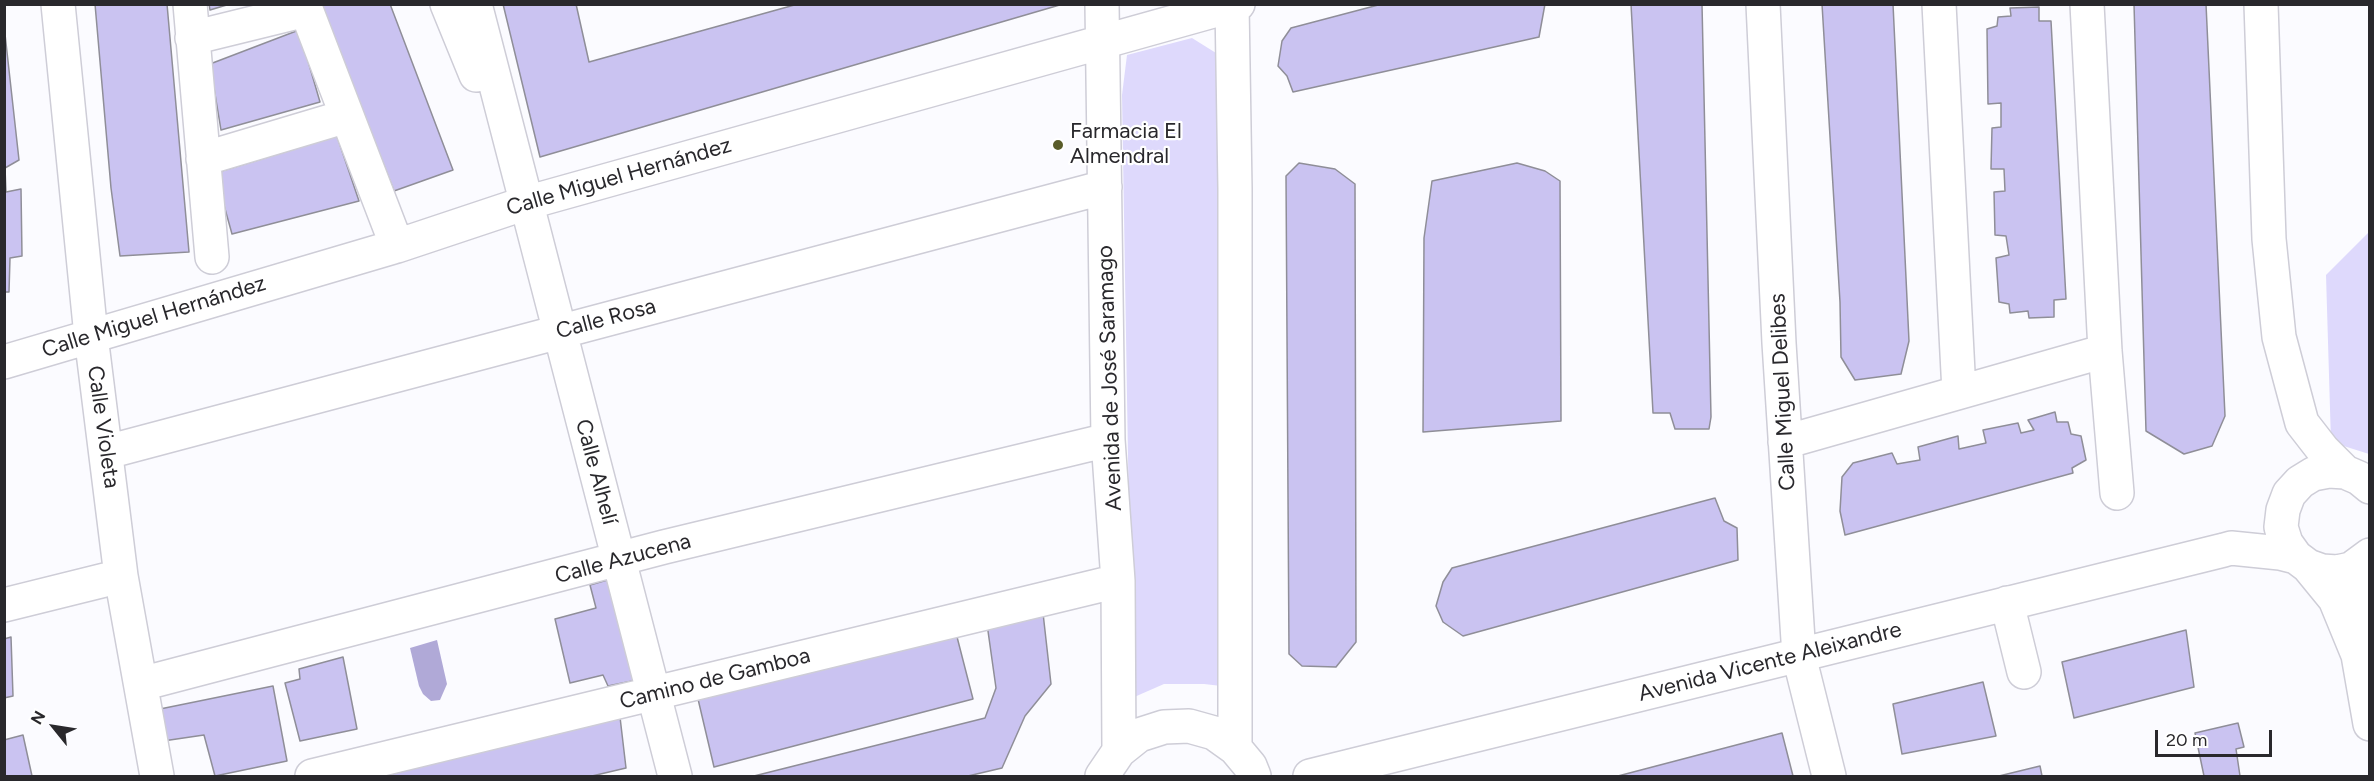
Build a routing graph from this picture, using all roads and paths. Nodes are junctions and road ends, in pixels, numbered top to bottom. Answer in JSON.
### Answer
{"nodes":[{"id":1,"x":58,"y":4,"type":"edge"},
{"id":2,"x":190,"y":4,"type":"edge"},
{"id":3,"x":447,"y":4,"type":"edge"},
{"id":4,"x":476,"y":4,"type":"edge"},
{"id":5,"x":1102,"y":4,"type":"edge"},
{"id":6,"x":1763,"y":4,"type":"edge"},
{"id":7,"x":1939,"y":4,"type":"edge"},
{"id":8,"x":2088,"y":4,"type":"edge"},
{"id":9,"x":2260,"y":4,"type":"edge"},
{"id":10,"x":1234,"y":5,"type":"edge"},
{"id":11,"x":305,"y":7,"type":"edge"},
{"id":12,"x":192,"y":38,"type":"junction"},
{"id":13,"x":1103,"y":42,"type":"junction"},
{"id":14,"x":347,"y":116,"type":"junction"},
{"id":15,"x":203,"y":159,"type":"junction"},
{"id":16,"x":1105,"y":187,"type":"junction"},
{"id":17,"x":526,"y":202,"type":"junction"},
{"id":18,"x":398,"y":246,"type":"junction"},
{"id":19,"x":212,"y":257,"type":"dead end"},
{"id":20,"x":559,"y":332,"type":"junction"},
{"id":21,"x":91,"y":336,"type":"junction"},
{"id":22,"x":2105,"y":351,"type":"junction"},
{"id":23,"x":4,"y":362,"type":"edge"},
{"id":24,"x":1959,"y":392,"type":"junction"},
{"id":25,"x":2302,"y":423,"type":"junction"},
{"id":26,"x":1108,"y":440,"type":"junction"},
{"id":27,"x":1785,"y":442,"type":"junction"},
{"id":28,"x":107,"y":452,"type":"junction"},
{"id":29,"x":2357,"y":479,"type":"edge"},
{"id":30,"x":2117,"y":493,"type":"dead end"},
{"id":31,"x":2286,"y":502,"type":"junction"},
{"id":32,"x":2231,"y":548,"type":"junction"},
{"id":33,"x":2367,"y":558,"type":"edge"},
{"id":34,"x":618,"y":560,"type":"junction"},
{"id":35,"x":2302,"y":562,"type":"junction"},
{"id":36,"x":121,"y":576,"type":"junction"},
{"id":37,"x":1118,"y":581,"type":"junction"},
{"id":38,"x":2007,"y":603,"type":"junction"},
{"id":39,"x":4,"y":605,"type":"edge"},
{"id":40,"x":2358,"y":655,"type":"junction"},
{"id":41,"x":1799,"y":656,"type":"junction"},
{"id":42,"x":2024,"y":672,"type":"dead end"},
{"id":43,"x":141,"y":684,"type":"junction"},
{"id":44,"x":653,"y":694,"type":"junction"},
{"id":45,"x":2370,"y":724,"type":"edge"},
{"id":46,"x":1235,"y":748,"type":"junction"},
{"id":47,"x":1111,"y":764,"type":"edge"},
{"id":48,"x":157,"y":777,"type":"edge"},
{"id":49,"x":312,"y":777,"type":"edge"},
{"id":50,"x":675,"y":777,"type":"edge"},
{"id":51,"x":1254,"y":777,"type":"edge"},
{"id":52,"x":1310,"y":777,"type":"edge"},
{"id":53,"x":1829,"y":777,"type":"edge"}],
"edges":[{"from":1,"to":21,"type":"street","name":"Calle Violeta"},
{"from":2,"to":12,"type":"street"},
{"from":3,"to":17,"type":"street","name":"Calle Alhelí"},
{"from":4,"to":17,"type":"street","name":"Calle Alhelí"},
{"from":5,"to":13,"type":"street","name":"Avenida de José Saramago"},
{"from":6,"to":27,"type":"street","name":"Calle Miguel Delibes"},
{"from":7,"to":24,"type":"street"},
{"from":8,"to":22,"type":"street"},
{"from":9,"to":25,"type":"street"},
{"from":10,"to":13,"type":"street","name":"Calle Miguel Hernández"},
{"from":10,"to":46,"type":"street"},
{"from":11,"to":12,"type":"street"},
{"from":11,"to":14,"type":"street"},
{"from":12,"to":15,"type":"street"},
{"from":13,"to":16,"type":"street","name":"Avenida de José Saramago"},
{"from":13,"to":17,"type":"street","name":"Calle Miguel Hernández"},
{"from":14,"to":15,"type":"street"},
{"from":14,"to":18,"type":"street"},
{"from":15,"to":19,"type":"street"},
{"from":16,"to":20,"type":"street","name":"Calle Rosa"},
{"from":16,"to":26,"type":"street","name":"Avenida de José Saramago"},
{"from":17,"to":18,"type":"street","name":"Calle Miguel Hernández"},
{"from":17,"to":20,"type":"street","name":"Calle Alhelí"},
{"from":18,"to":21,"type":"street","name":"Calle Miguel Hernández"},
{"from":20,"to":28,"type":"street","name":"Calle Rosa"},
{"from":20,"to":34,"type":"street","name":"Calle Alhelí"},
{"from":21,"to":23,"type":"street","name":"Calle Miguel Hernández"},
{"from":21,"to":28,"type":"street","name":"Calle Violeta"},
{"from":22,"to":24,"type":"street"},
{"from":22,"to":30,"type":"street"},
{"from":24,"to":27,"type":"street"},
{"from":25,"to":29,"type":"street"},
{"from":25,"to":31,"type":"street"},
{"from":26,"to":34,"type":"street","name":"Calle Azucena"},
{"from":26,"to":37,"type":"street","name":"Avenida de José Saramago"},
{"from":27,"to":41,"type":"street","name":"Calle Miguel Delibes"},
{"from":28,"to":36,"type":"street","name":"Calle Violeta"},
{"from":29,"to":31,"type":"street","name":"Avenida Vicente Aleixandre"},
{"from":31,"to":32,"type":"street","name":"Avenida Vicente Aleixandre"},
{"from":31,"to":35,"type":"street"},
{"from":32,"to":35,"type":"street","name":"Avenida Vicente Aleixandre"},
{"from":32,"to":38,"type":"street","name":"Avenida Vicente Aleixandre"},
{"from":33,"to":35,"type":"street","name":"Avenida Vicente Aleixandre"},
{"from":33,"to":40,"type":"street"},
{"from":34,"to":43,"type":"street","name":"Calle Azucena"},
{"from":34,"to":44,"type":"street","name":"Calle Alhelí"},
{"from":35,"to":40,"type":"street"},
{"from":36,"to":39,"type":"street"},
{"from":36,"to":43,"type":"street","name":"Calle Violeta"},
{"from":37,"to":44,"type":"street","name":"Camino de Gamboa"},
{"from":37,"to":47,"type":"street","name":"Avenida de José Saramago"},
{"from":38,"to":41,"type":"street","name":"Avenida Vicente Aleixandre"},
{"from":38,"to":42,"type":"street"},
{"from":40,"to":45,"type":"street"},
{"from":41,"to":52,"type":"street","name":"Avenida Vicente Aleixandre"},
{"from":41,"to":53,"type":"street","name":"Calle Miguel Delibes"},
{"from":43,"to":48,"type":"street","name":"Calle Violeta"},
{"from":44,"to":49,"type":"street","name":"Camino de Gamboa"},
{"from":44,"to":50,"type":"street","name":"Calle Alhelí"},
{"from":46,"to":47,"type":"street"},
{"from":46,"to":51,"type":"street"}]}
